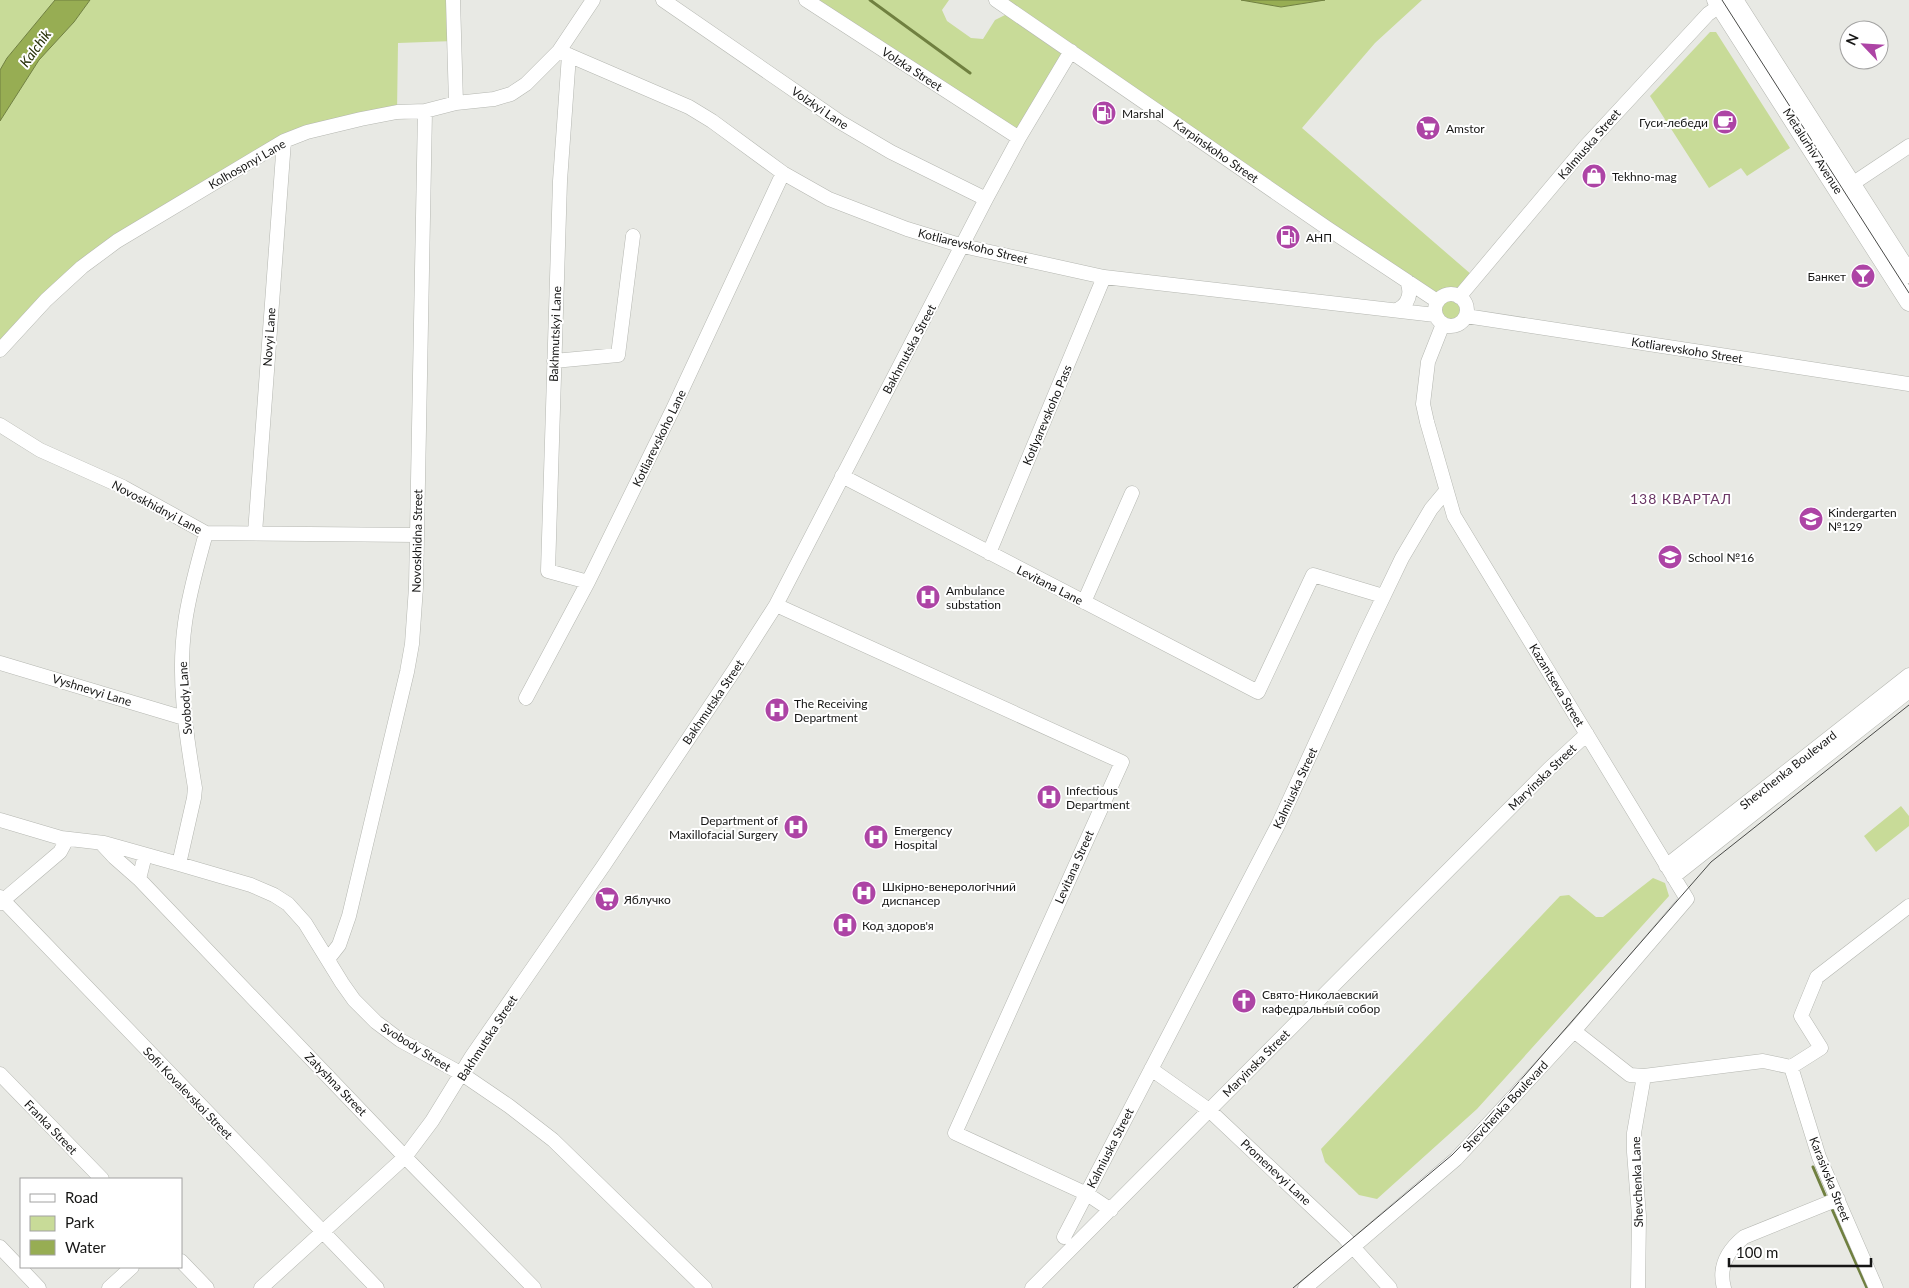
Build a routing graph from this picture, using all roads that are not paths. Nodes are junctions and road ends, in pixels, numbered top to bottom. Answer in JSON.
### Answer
{"nodes":[{"id":1,"x":453,"y":0,"type":"edge"},
{"id":2,"x":593,"y":0,"type":"edge"},
{"id":3,"x":663,"y":0,"type":"edge"},
{"id":4,"x":806,"y":0,"type":"edge"},
{"id":5,"x":996,"y":0,"type":"edge"},
{"id":6,"x":1725,"y":1,"type":"edge"},
{"id":7,"x":1071,"y":51,"type":"junction"},
{"id":8,"x":564,"y":53,"type":"junction"},
{"id":9,"x":456,"y":103,"type":"junction"},
{"id":10,"x":425,"y":111,"type":"junction"},
{"id":11,"x":1019,"y":138,"type":"junction"},
{"id":12,"x":284,"y":141,"type":"junction"},
{"id":13,"x":1909,"y":146,"type":"edge"},
{"id":14,"x":783,"y":173,"type":"junction"},
{"id":15,"x":1845,"y":188,"type":"junction"},
{"id":16,"x":986,"y":199,"type":"junction"},
{"id":17,"x":633,"y":236,"type":"dead end"},
{"id":18,"x":963,"y":246,"type":"junction"},
{"id":19,"x":1909,"y":274,"type":"edge"},
{"id":20,"x":1104,"y":278,"type":"junction"},
{"id":21,"x":1407,"y":281,"type":"junction"},
{"id":22,"x":1459,"y":297,"type":"junction"},
{"id":23,"x":1909,"y":302,"type":"edge"},
{"id":24,"x":1397,"y":310,"type":"junction"},
{"id":25,"x":1438,"y":314,"type":"junction"},
{"id":26,"x":1466,"y":316,"type":"junction"},
{"id":27,"x":0,"y":350,"type":"edge"},
{"id":28,"x":554,"y":361,"type":"junction"},
{"id":29,"x":1909,"y":384,"type":"edge"},
{"id":30,"x":0,"y":426,"type":"edge"},
{"id":31,"x":842,"y":476,"type":"junction"},
{"id":32,"x":1446,"y":492,"type":"junction"},
{"id":33,"x":1132,"y":493,"type":"dead end"},
{"id":34,"x":206,"y":533,"type":"junction"},
{"id":35,"x":255,"y":533,"type":"junction"},
{"id":36,"x":417,"y":535,"type":"junction"},
{"id":37,"x":989,"y":553,"type":"junction"},
{"id":38,"x":588,"y":582,"type":"junction"},
{"id":39,"x":1383,"y":596,"type":"junction"},
{"id":40,"x":1084,"y":602,"type":"junction"},
{"id":41,"x":776,"y":605,"type":"junction"},
{"id":42,"x":0,"y":663,"type":"edge"},
{"id":43,"x":1909,"y":675,"type":"edge"},
{"id":44,"x":1909,"y":691,"type":"edge"},
{"id":45,"x":526,"y":698,"type":"dead end"},
{"id":46,"x":184,"y":718,"type":"junction"},
{"id":47,"x":1587,"y":734,"type":"junction"},
{"id":48,"x":0,"y":820,"type":"edge"},
{"id":49,"x":67,"y":839,"type":"junction"},
{"id":50,"x":101,"y":842,"type":"junction"},
{"id":51,"x":145,"y":855,"type":"junction"},
{"id":52,"x":179,"y":864,"type":"junction"},
{"id":53,"x":1670,"y":871,"type":"junction"},
{"id":54,"x":139,"y":879,"type":"junction"},
{"id":55,"x":1,"y":900,"type":"edge"},
{"id":56,"x":1683,"y":904,"type":"joint"},
{"id":57,"x":1909,"y":906,"type":"edge"},
{"id":58,"x":328,"y":959,"type":"junction"},
{"id":59,"x":1574,"y":1031,"type":"junction"},
{"id":60,"x":1789,"y":1066,"type":"junction"},
{"id":61,"x":1151,"y":1069,"type":"junction"},
{"id":62,"x":0,"y":1074,"type":"edge"},
{"id":63,"x":462,"y":1074,"type":"junction"},
{"id":64,"x":1644,"y":1076,"type":"junction"},
{"id":65,"x":1209,"y":1110,"type":"junction"},
{"id":66,"x":405,"y":1156,"type":"junction"},
{"id":67,"x":101,"y":1178,"type":"edge"},
{"id":68,"x":1086,"y":1194,"type":"junction"},
{"id":69,"x":1838,"y":1199,"type":"junction"},
{"id":70,"x":1112,"y":1210,"type":"junction"},
{"id":71,"x":322,"y":1232,"type":"junction"},
{"id":72,"x":1064,"y":1237,"type":"dead end"},
{"id":73,"x":1354,"y":1246,"type":"junction"},
{"id":74,"x":0,"y":1247,"type":"edge"},
{"id":75,"x":182,"y":1262,"type":"edge"},
{"id":76,"x":131,"y":1268,"type":"edge"},
{"id":77,"x":39,"y":1288,"type":"edge"},
{"id":78,"x":109,"y":1288,"type":"edge"},
{"id":79,"x":207,"y":1288,"type":"edge"},
{"id":80,"x":261,"y":1288,"type":"edge"},
{"id":81,"x":377,"y":1288,"type":"edge"},
{"id":82,"x":534,"y":1288,"type":"edge"},
{"id":83,"x":705,"y":1288,"type":"edge"},
{"id":84,"x":1032,"y":1288,"type":"edge"},
{"id":85,"x":1305,"y":1288,"type":"edge"},
{"id":86,"x":1390,"y":1288,"type":"edge"},
{"id":87,"x":1638,"y":1288,"type":"edge"},
{"id":88,"x":1724,"y":1288,"type":"edge"},
{"id":89,"x":1876,"y":1288,"type":"edge"}],
"edges":[{"from":1,"to":9,"type":"street"},
{"from":2,"to":8,"type":"street","name":"Kolhospnyi Lane"},
{"from":3,"to":16,"type":"street","name":"Volzkyi Lane"},
{"from":4,"to":11,"type":"street","name":"Volzka Street"},
{"from":5,"to":7,"type":"street","name":"Karpinskoho Street"},
{"from":6,"to":15,"type":"main road","name":"Metalurhiv Avenue"},
{"from":6,"to":22,"type":"street","name":"Kalmiuska Street"},
{"from":7,"to":11,"type":"street","name":"Bakhmutska Street"},
{"from":7,"to":21,"type":"street","name":"Karpinskoho Street"},
{"from":8,"to":9,"type":"street","name":"Kolhospnyi Lane"},
{"from":8,"to":14,"type":"street","name":"Kotliarevskoho Street"},
{"from":8,"to":28,"type":"street","name":"Bakhmutskyi Lane"},
{"from":9,"to":10,"type":"street","name":"Kolhospnyi Lane"},
{"from":10,"to":12,"type":"street","name":"Kolhospnyi Lane"},
{"from":10,"to":36,"type":"street","name":"Novoskhidna Street"},
{"from":11,"to":16,"type":"street","name":"Bakhmutska Street"},
{"from":12,"to":27,"type":"street","name":"Kolhospnyi Lane"},
{"from":12,"to":35,"type":"street","name":"Novyi Lane"},
{"from":13,"to":15,"type":"street"},
{"from":14,"to":18,"type":"street","name":"Kotliarevskoho Street"},
{"from":14,"to":38,"type":"street","name":"Kotliarevskoho Lane"},
{"from":15,"to":19,"type":"main road","name":"Metalurhiv Avenue"},
{"from":15,"to":23,"type":"main road","name":"Metalurhiv Avenue"},
{"from":16,"to":18,"type":"street","name":"Bakhmutska Street"},
{"from":17,"to":28,"type":"street"},
{"from":18,"to":20,"type":"street","name":"Kotliarevskoho Street"},
{"from":18,"to":31,"type":"street","name":"Bakhmutska Street"},
{"from":20,"to":24,"type":"street","name":"Kotliarevskoho Street"},
{"from":20,"to":37,"type":"street","name":"Kotlyarevskoho Pass"},
{"from":21,"to":24,"type":"street"},
{"from":21,"to":25,"type":"street","name":"Karpinskoho Street"},
{"from":22,"to":25,"type":"street"},
{"from":22,"to":26,"type":"street"},
{"from":24,"to":25,"type":"street","name":"Kotliarevskoho Street"},
{"from":25,"to":26,"type":"street"},
{"from":25,"to":32,"type":"street"},
{"from":26,"to":29,"type":"street","name":"Kotliarevskoho Street"},
{"from":28,"to":38,"type":"street","name":"Bakhmutskyi Lane"},
{"from":30,"to":34,"type":"street","name":"Novoskhidnyi Lane"},
{"from":31,"to":37,"type":"street","name":"Levitana Lane"},
{"from":31,"to":41,"type":"street","name":"Bakhmutska Street"},
{"from":32,"to":39,"type":"street","name":"Kalmiuska Street"},
{"from":32,"to":47,"type":"street","name":"Kazantseva Street"},
{"from":33,"to":40,"type":"street"},
{"from":34,"to":35,"type":"street","name":"Novoskhidnyi Lane"},
{"from":34,"to":46,"type":"street","name":"Svobody Lane"},
{"from":35,"to":36,"type":"street","name":"Novoskhidnyi Lane"},
{"from":36,"to":58,"type":"street","name":"Novoskhidna Street"},
{"from":37,"to":40,"type":"street","name":"Levitana Lane"},
{"from":38,"to":45,"type":"street","name":"Kotliarevskoho Lane"},
{"from":39,"to":40,"type":"street","name":"Levitana Lane"},
{"from":39,"to":61,"type":"street","name":"Kalmiuska Street"},
{"from":41,"to":63,"type":"street","name":"Bakhmutska Street"},
{"from":41,"to":68,"type":"street","name":"Levitana Street"},
{"from":42,"to":46,"type":"street","name":"Vyshnevyi Lane"},
{"from":43,"to":53,"type":"street","name":"Shevchenka Boulevard"},
{"from":44,"to":53,"type":"street","name":"Shevchenka Boulevard"},
{"from":46,"to":52,"type":"street","name":"Svobody Lane"},
{"from":47,"to":53,"type":"street","name":"Kazantseva Street"},
{"from":47,"to":65,"type":"street","name":"Maryinska Street"},
{"from":48,"to":49,"type":"street"},
{"from":49,"to":50,"type":"street"},
{"from":49,"to":55,"type":"street"},
{"from":50,"to":51,"type":"street"},
{"from":50,"to":54,"type":"street","name":"Zatyshna Street"},
{"from":51,"to":52,"type":"street","name":"Svobody Street"},
{"from":51,"to":54,"type":"street"},
{"from":52,"to":58,"type":"street","name":"Svobody Street"},
{"from":53,"to":56,"type":"street","name":"Kazantseva Street"},
{"from":54,"to":66,"type":"street","name":"Zatyshna Street"},
{"from":55,"to":71,"type":"street","name":"Sofii Kovalevskoi Street"},
{"from":56,"to":59,"type":"street","name":"Shevchenka Boulevard"},
{"from":57,"to":60,"type":"street"},
{"from":58,"to":63,"type":"street","name":"Svobody Street"},
{"from":59,"to":64,"type":"street"},
{"from":59,"to":73,"type":"street","name":"Shevchenka Boulevard"},
{"from":60,"to":64,"type":"street"},
{"from":60,"to":69,"type":"street","name":"Karasivska Street"},
{"from":61,"to":65,"type":"street","name":"Promenevyi Lane"},
{"from":61,"to":68,"type":"street","name":"Kalmiuska Street"},
{"from":62,"to":67,"type":"street","name":"Franka Street"},
{"from":63,"to":66,"type":"street","name":"Bakhmutska Street"},
{"from":63,"to":83,"type":"street","name":"Svobody Street"},
{"from":64,"to":87,"type":"street","name":"Shevchenka Lane"},
{"from":65,"to":70,"type":"street","name":"Maryinska Street"},
{"from":65,"to":73,"type":"street","name":"Promenevyi Lane"},
{"from":66,"to":71,"type":"street","name":"Bakhmutska Street"},
{"from":66,"to":82,"type":"street","name":"Zatyshna Street"},
{"from":68,"to":70,"type":"street","name":"Levitana Street"},
{"from":68,"to":72,"type":"street","name":"Kalmiuska Street"},
{"from":69,"to":88,"type":"street"},
{"from":69,"to":89,"type":"street","name":"Karasivska Street"},
{"from":70,"to":84,"type":"street","name":"Maryinska Street"},
{"from":71,"to":80,"type":"street","name":"Bakhmutska Street"},
{"from":71,"to":81,"type":"street","name":"Sofii Kovalevskoi Street"},
{"from":73,"to":85,"type":"street","name":"Shevchenka Boulevard"},
{"from":73,"to":86,"type":"street","name":"Promenevyi Lane"},
{"from":74,"to":77,"type":"street"},
{"from":75,"to":79,"type":"street"},
{"from":76,"to":78,"type":"street"}]}
